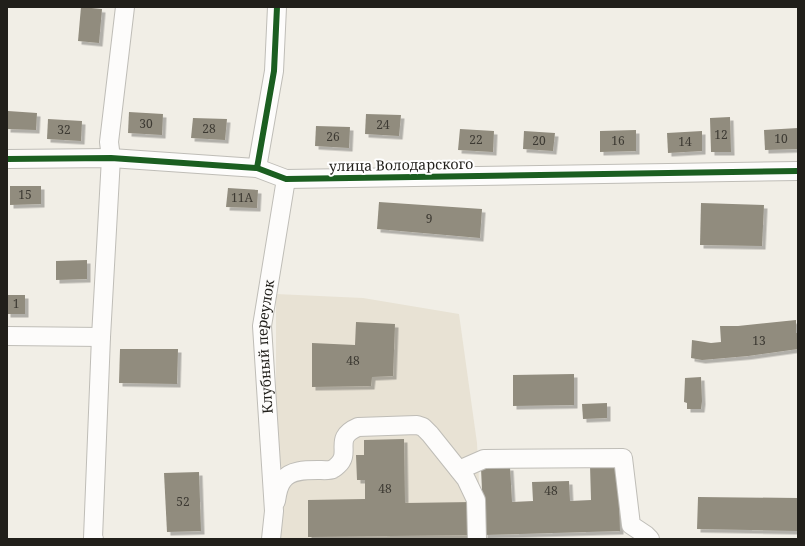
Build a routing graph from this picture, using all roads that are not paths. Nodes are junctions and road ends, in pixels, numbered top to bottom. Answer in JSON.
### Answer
{"nodes":[{"id":1,"x":124,"y":7,"type":"edge"},
{"id":2,"x":277,"y":7,"type":"edge"},
{"id":3,"x":7,"y":158,"type":"edge"},
{"id":4,"x":111,"y":158,"type":"junction"},
{"id":5,"x":257,"y":168,"type":"junction"},
{"id":6,"x":798,"y":171,"type":"edge"},
{"id":7,"x":286,"y":179,"type":"junction"},
{"id":8,"x":7,"y":336,"type":"edge"},
{"id":9,"x":101,"y":337,"type":"junction"},
{"id":10,"x":460,"y":470,"type":"junction"},
{"id":11,"x":274,"y":511,"type":"junction"},
{"id":12,"x":94,"y":539,"type":"edge"},
{"id":13,"x":271,"y":539,"type":"edge"},
{"id":14,"x":477,"y":539,"type":"edge"},
{"id":15,"x":650,"y":539,"type":"edge"}],
"edges":[{"from":1,"to":4,"type":"street"},
{"from":2,"to":5,"type":"street"},
{"from":3,"to":4,"type":"street","name":"улица Володарского"},
{"from":4,"to":5,"type":"street","name":"улица Володарского"},
{"from":4,"to":9,"type":"street"},
{"from":5,"to":7,"type":"street","name":"улица Володарского"},
{"from":6,"to":7,"type":"street","name":"улица Володарского"},
{"from":7,"to":11,"type":"street","name":"Клубный переулок"},
{"from":8,"to":9,"type":"street"},
{"from":9,"to":12,"type":"street"},
{"from":10,"to":11,"type":"street"},
{"from":10,"to":14,"type":"street"},
{"from":10,"to":15,"type":"street"},
{"from":11,"to":13,"type":"street","name":"Клубный переулок"}]}
